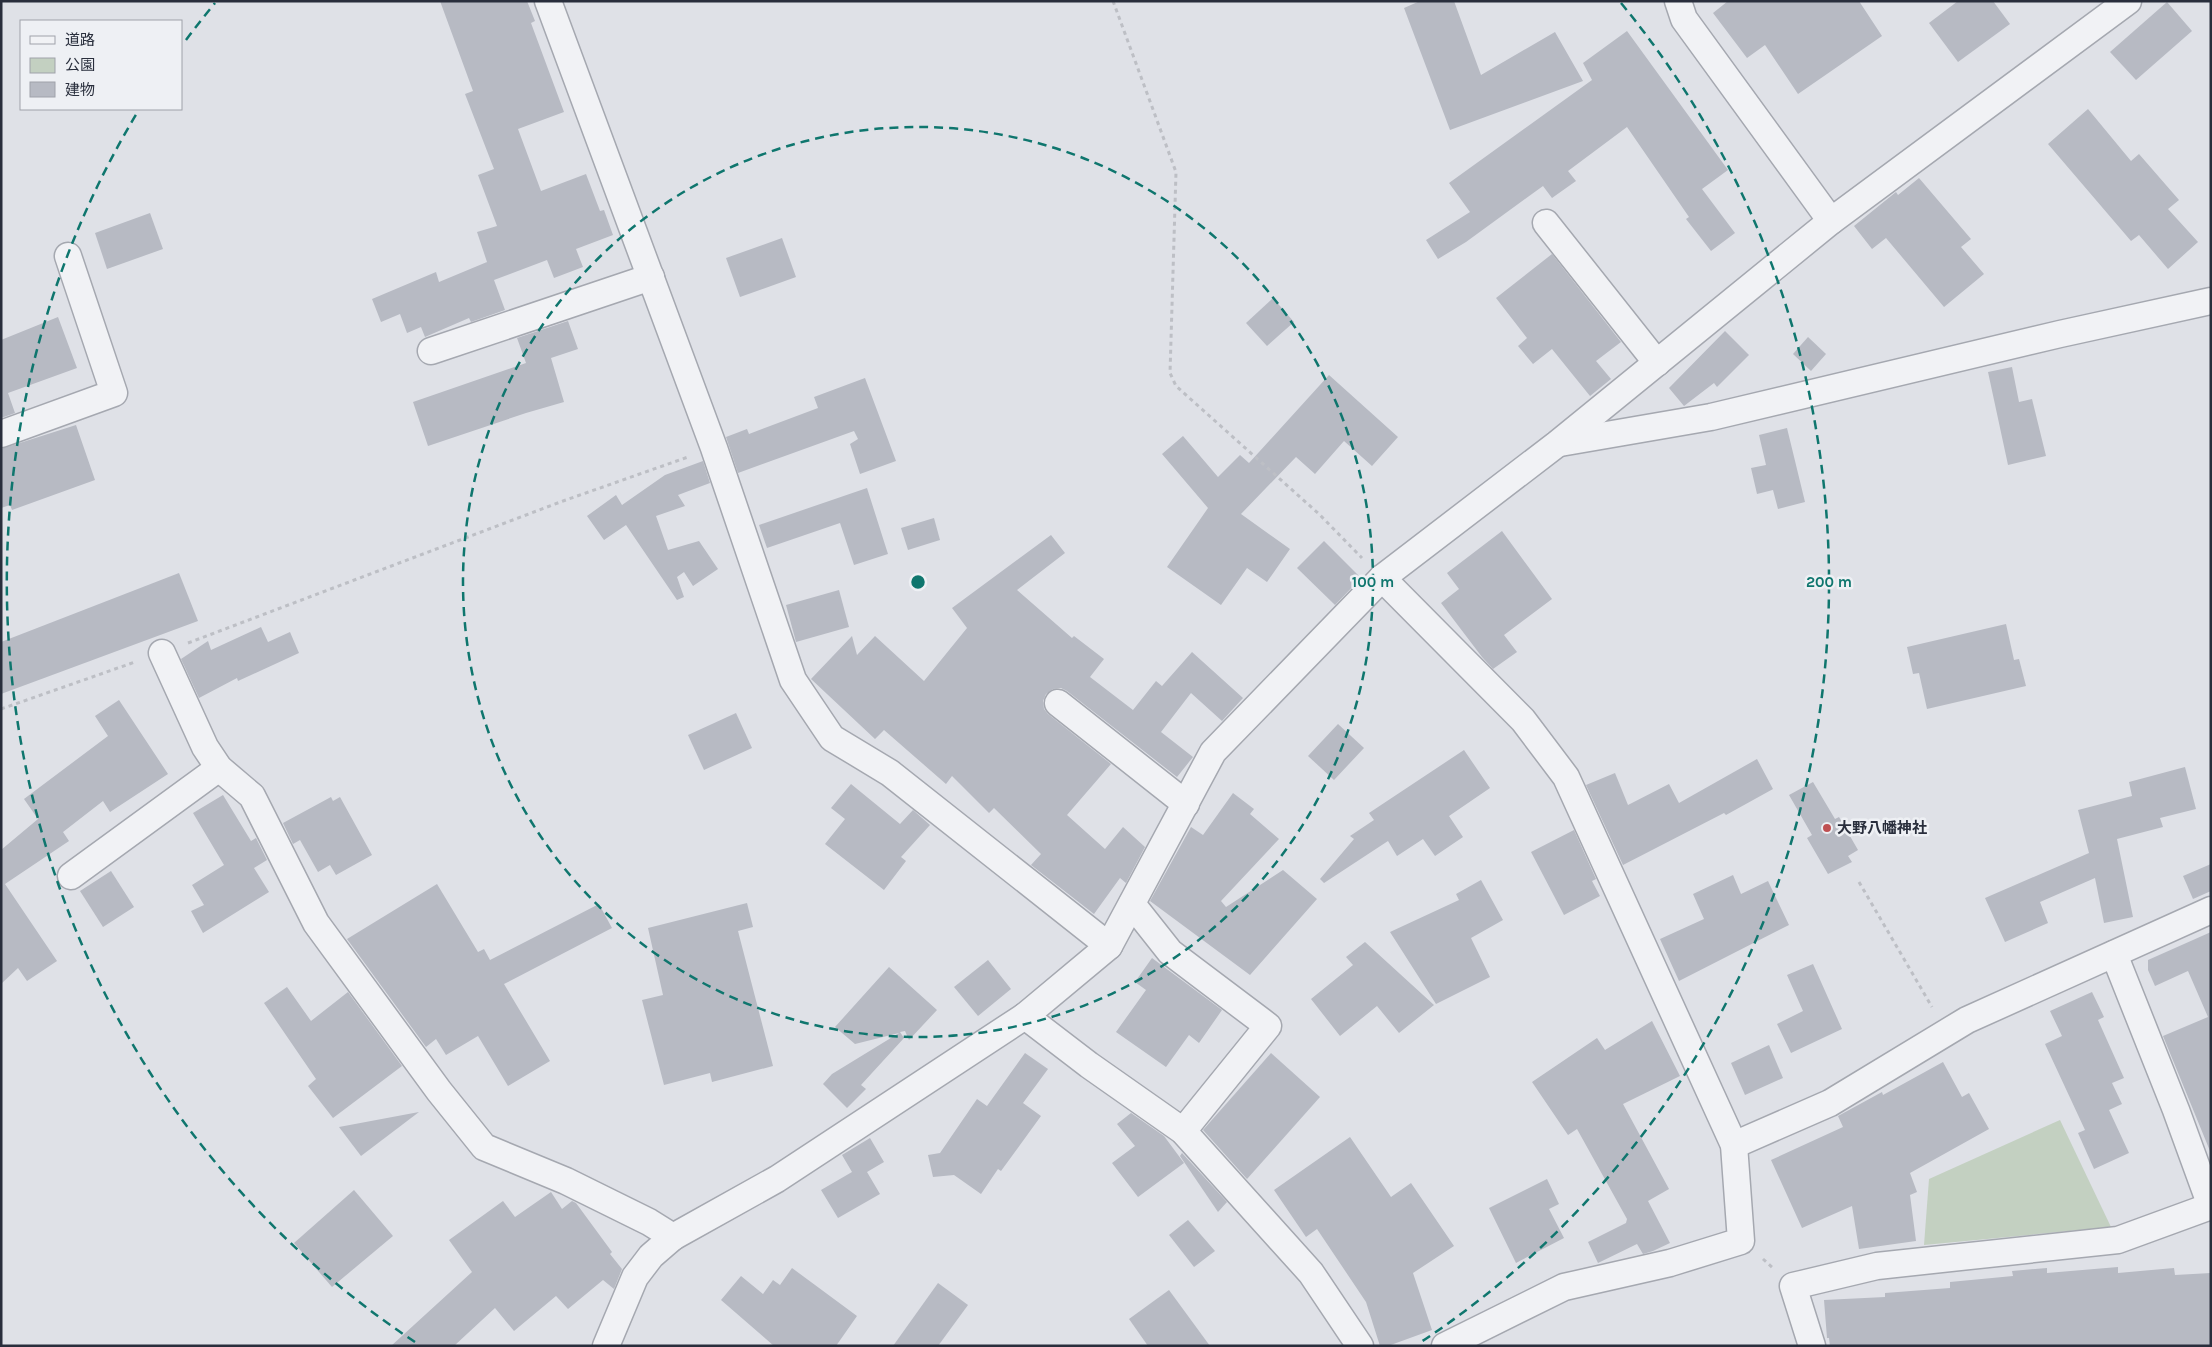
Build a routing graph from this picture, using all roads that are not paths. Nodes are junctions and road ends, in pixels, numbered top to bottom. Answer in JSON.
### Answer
{"nodes":[{"id":1,"x":548,"y":1,"type":"edge"},
{"id":2,"x":1678,"y":1,"type":"edge"},
{"id":3,"x":2128,"y":1,"type":"edge"},
{"id":4,"x":1831,"y":221,"type":"junction"},
{"id":5,"x":1546,"y":223,"type":"dead end"},
{"id":6,"x":68,"y":256,"type":"dead end"},
{"id":7,"x":651,"y":277,"type":"junction"},
{"id":8,"x":2211,"y":301,"type":"edge"},
{"id":9,"x":431,"y":351,"type":"dead end"},
{"id":10,"x":1657,"y":363,"type":"junction"},
{"id":11,"x":1,"y":434,"type":"edge"},
{"id":12,"x":1557,"y":444,"type":"junction"},
{"id":13,"x":1382,"y":578,"type":"junction"},
{"id":14,"x":162,"y":653,"type":"road end"},
{"id":15,"x":1058,"y":703,"type":"dead end"},
{"id":16,"x":219,"y":768,"type":"junction"},
{"id":17,"x":1186,"y":804,"type":"junction"},
{"id":18,"x":71,"y":876,"type":"dead end"},
{"id":19,"x":1132,"y":904,"type":"junction"},
{"id":20,"x":2211,"y":910,"type":"edge"},
{"id":21,"x":1109,"y":946,"type":"junction"},
{"id":22,"x":2114,"y":954,"type":"junction"},
{"id":23,"x":1025,"y":1016,"type":"junction"},
{"id":24,"x":1184,"y":1131,"type":"junction"},
{"id":25,"x":1734,"y":1146,"type":"junction"},
{"id":26,"x":2211,"y":1206,"type":"edge"},
{"id":27,"x":673,"y":1237,"type":"junction"},
{"id":28,"x":606,"y":1346,"type":"edge"},
{"id":29,"x":1360,"y":1346,"type":"edge"},
{"id":30,"x":1445,"y":1346,"type":"edge"},
{"id":31,"x":1812,"y":1346,"type":"edge"}],
"edges":[{"from":1,"to":7,"type":"street"},
{"from":2,"to":4,"type":"street"},
{"from":3,"to":4,"type":"street"},
{"from":4,"to":10,"type":"street"},
{"from":5,"to":10,"type":"street"},
{"from":6,"to":11,"type":"street"},
{"from":7,"to":9,"type":"street"},
{"from":7,"to":21,"type":"street"},
{"from":8,"to":12,"type":"street"},
{"from":10,"to":12,"type":"street"},
{"from":12,"to":13,"type":"street"},
{"from":13,"to":17,"type":"street"},
{"from":13,"to":25,"type":"street"},
{"from":14,"to":16,"type":"street"},
{"from":15,"to":17,"type":"street"},
{"from":16,"to":18,"type":"street"},
{"from":16,"to":27,"type":"street"},
{"from":17,"to":19,"type":"street"},
{"from":19,"to":21,"type":"street"},
{"from":19,"to":24,"type":"street"},
{"from":20,"to":22,"type":"street"},
{"from":21,"to":23,"type":"street"},
{"from":22,"to":25,"type":"street"},
{"from":22,"to":26,"type":"street"},
{"from":23,"to":24,"type":"street"},
{"from":23,"to":27,"type":"street"},
{"from":24,"to":29,"type":"street"},
{"from":25,"to":30,"type":"street"},
{"from":26,"to":31,"type":"street"},
{"from":27,"to":28,"type":"street"}]}
